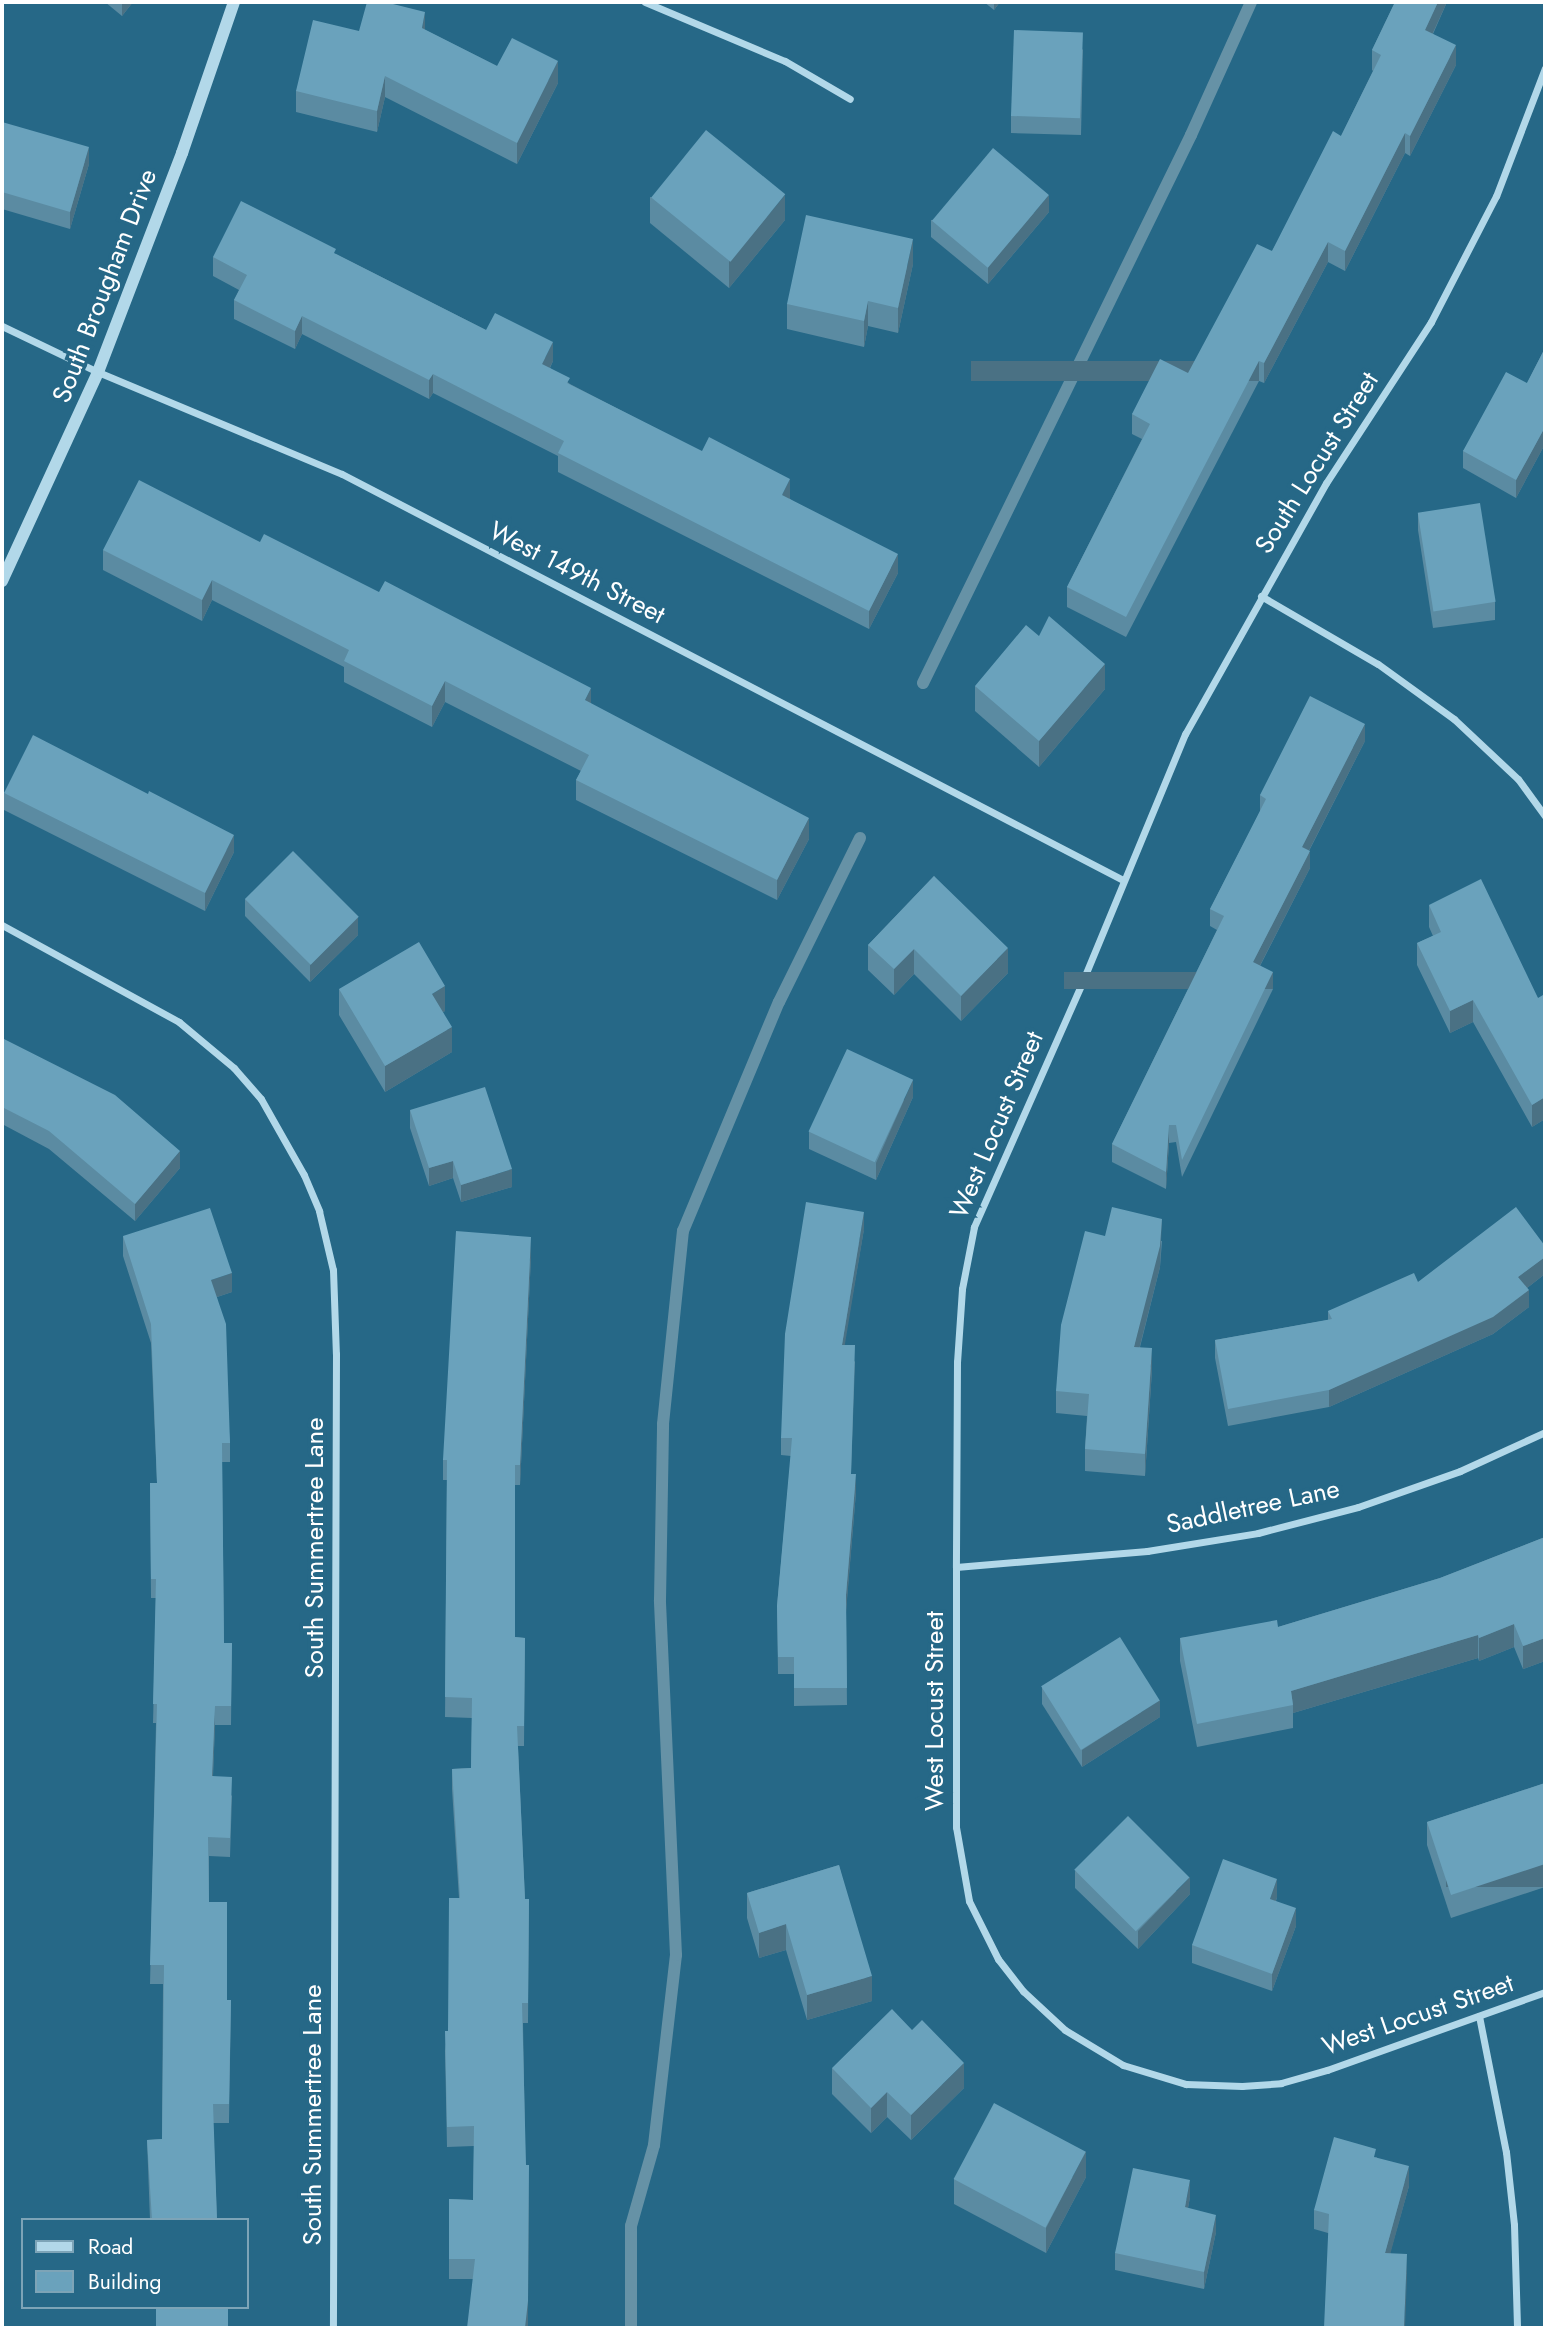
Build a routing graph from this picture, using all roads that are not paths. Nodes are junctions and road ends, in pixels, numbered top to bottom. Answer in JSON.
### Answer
{"nodes":[{"id":1,"x":234,"y":2,"type":"edge"},
{"id":2,"x":645,"y":2,"type":"edge"},
{"id":3,"x":1545,"y":68,"type":"edge"},
{"id":4,"x":850,"y":99,"type":"dead end"},
{"id":5,"x":2,"y":326,"type":"edge"},
{"id":6,"x":98,"y":372,"type":"junction"},
{"id":7,"x":2,"y":581,"type":"edge"},
{"id":8,"x":1261,"y":596,"type":"junction"},
{"id":9,"x":1545,"y":816,"type":"edge"},
{"id":10,"x":1123,"y":880,"type":"junction"},
{"id":11,"x":2,"y":925,"type":"edge"},
{"id":12,"x":1545,"y":1432,"type":"edge"},
{"id":13,"x":956,"y":1567,"type":"junction"},
{"id":14,"x":1545,"y":1992,"type":"edge"},
{"id":15,"x":1479,"y":2016,"type":"junction"},
{"id":16,"x":333,"y":2328,"type":"edge"},
{"id":17,"x":1517,"y":2328,"type":"edge"}],
"edges":[{"from":1,"to":6,"type":"street","name":"South Brougham Drive"},
{"from":2,"to":4,"type":"street"},
{"from":3,"to":8,"type":"street","name":"South Locust Street"},
{"from":5,"to":6,"type":"street","name":"West 149th Street"},
{"from":6,"to":7,"type":"street","name":"South Brougham Drive"},
{"from":6,"to":10,"type":"street","name":"West 149th Street"},
{"from":8,"to":9,"type":"street"},
{"from":8,"to":10,"type":"street","name":"South Locust Street"},
{"from":10,"to":13,"type":"street","name":"West Locust Street"},
{"from":11,"to":16,"type":"street","name":"South Summertree Lane"},
{"from":12,"to":13,"type":"street","name":"Saddletree Lane"},
{"from":13,"to":15,"type":"street","name":"West Locust Street"},
{"from":14,"to":15,"type":"street","name":"West Locust Street"},
{"from":15,"to":17,"type":"street"}]}
